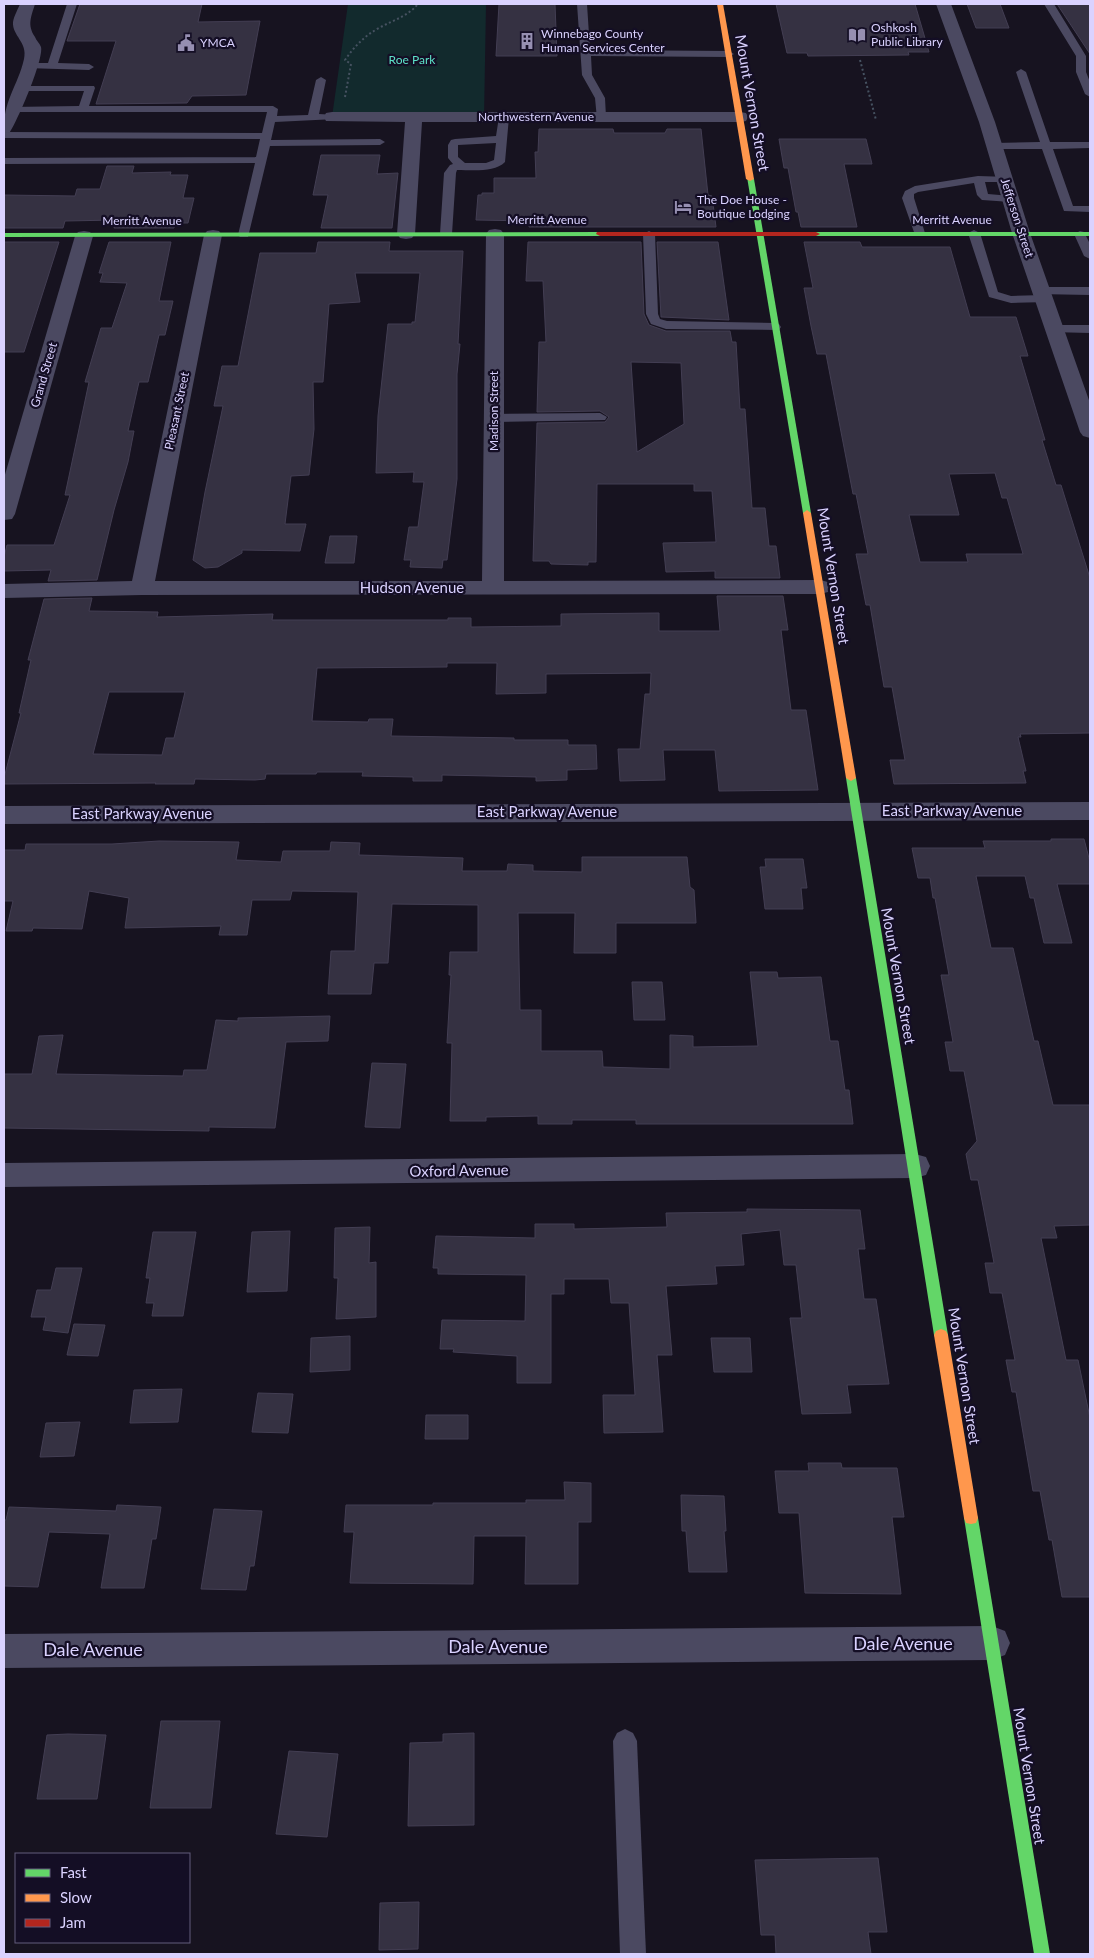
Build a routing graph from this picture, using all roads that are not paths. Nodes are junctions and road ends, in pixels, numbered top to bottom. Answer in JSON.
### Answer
{"nodes":[{"id":1,"x":27,"y":4,"type":"edge"},
{"id":2,"x":72,"y":4,"type":"edge"},
{"id":3,"x":582,"y":4,"type":"edge"},
{"id":4,"x":720,"y":4,"type":"edge"},
{"id":5,"x":943,"y":4,"type":"edge"},
{"id":6,"x":1049,"y":4,"type":"edge"},
{"id":7,"x":586,"y":53,"type":"junction"},
{"id":8,"x":729,"y":54,"type":"junction"},
{"id":9,"x":30,"y":66,"type":"junction"},
{"id":10,"x":52,"y":66,"type":"junction"},
{"id":11,"x":89,"y":67,"type":"dead end"},
{"id":12,"x":1021,"y":72,"type":"dead end"},
{"id":13,"x":321,"y":80,"type":"dead end"},
{"id":14,"x":22,"y":88,"type":"junction"},
{"id":15,"x":1090,"y":94,"type":"edge"},
{"id":16,"x":14,"y":109,"type":"junction"},
{"id":17,"x":83,"y":109,"type":"junction"},
{"id":18,"x":337,"y":117,"type":"joint"},
{"id":19,"x":414,"y":117,"type":"junction"},
{"id":20,"x":504,"y":117,"type":"junction"},
{"id":21,"x":601,"y":117,"type":"junction"},
{"id":22,"x":740,"y":117,"type":"junction"},
{"id":23,"x":313,"y":118,"type":"junction"},
{"id":24,"x":271,"y":119,"type":"junction"},
{"id":25,"x":4,"y":128,"type":"edge"},
{"id":26,"x":4,"y":135,"type":"edge"},
{"id":27,"x":167,"y":135,"type":"junction"},
{"id":28,"x":267,"y":139,"type":"junction"},
{"id":29,"x":502,"y":139,"type":"junction"},
{"id":30,"x":380,"y":142,"type":"dead end"},
{"id":31,"x":1045,"y":145,"type":"junction"},
{"id":32,"x":1090,"y":145,"type":"edge"},
{"id":33,"x":994,"y":146,"type":"junction"},
{"id":34,"x":261,"y":160,"type":"junction"},
{"id":35,"x":4,"y":161,"type":"edge"},
{"id":36,"x":461,"y":165,"type":"junction"},
{"id":37,"x":1005,"y":178,"type":"junction"},
{"id":38,"x":978,"y":179,"type":"junction"},
{"id":39,"x":1011,"y":200,"type":"junction"},
{"id":40,"x":1090,"y":209,"type":"edge"},
{"id":41,"x":919,"y":233,"type":"junction"},
{"id":42,"x":974,"y":233,"type":"junction"},
{"id":43,"x":1021,"y":233,"type":"junction"},
{"id":44,"x":406,"y":234,"type":"junction"},
{"id":45,"x":446,"y":234,"type":"junction"},
{"id":46,"x":496,"y":234,"type":"junction"},
{"id":47,"x":649,"y":234,"type":"junction"},
{"id":48,"x":760,"y":234,"type":"junction"},
{"id":49,"x":1085,"y":234,"type":"edge"},
{"id":50,"x":4,"y":235,"type":"edge"},
{"id":51,"x":214,"y":235,"type":"junction"},
{"id":52,"x":244,"y":235,"type":"junction"},
{"id":53,"x":84,"y":236,"type":"junction"},
{"id":54,"x":1090,"y":256,"type":"edge"},
{"id":55,"x":1090,"y":291,"type":"edge"},
{"id":56,"x":1043,"y":295,"type":"junction"},
{"id":57,"x":776,"y":326,"type":"junction"},
{"id":58,"x":1054,"y":329,"type":"junction"},
{"id":59,"x":1090,"y":329,"type":"edge"},
{"id":60,"x":600,"y":417,"type":"dead end"},
{"id":61,"x":494,"y":418,"type":"junction"},
{"id":62,"x":1090,"y":432,"type":"edge"},
{"id":63,"x":4,"y":514,"type":"edge"},
{"id":64,"x":142,"y":588,"type":"junction"},
{"id":65,"x":493,"y":588,"type":"junction"},
{"id":66,"x":820,"y":588,"type":"junction"},
{"id":67,"x":4,"y":591,"type":"edge"},
{"id":68,"x":855,"y":811,"type":"junction"},
{"id":69,"x":1090,"y":811,"type":"edge"},
{"id":70,"x":4,"y":815,"type":"edge"},
{"id":71,"x":915,"y":1166,"type":"junction"},
{"id":72,"x":4,"y":1176,"type":"edge"},
{"id":73,"x":992,"y":1643,"type":"junction"},
{"id":74,"x":4,"y":1651,"type":"edge"},
{"id":75,"x":626,"y":1741,"type":"dead end"},
{"id":76,"x":633,"y":1954,"type":"edge"},
{"id":77,"x":1042,"y":1954,"type":"edge"}],
"edges":[{"from":1,"to":9,"type":"street"},
{"from":2,"to":10,"type":"lane"},
{"from":3,"to":7,"type":"lane"},
{"from":4,"to":8,"type":"street","name":"Mount Vernon Street"},
{"from":5,"to":33,"type":"street","name":"Jefferson Street"},
{"from":6,"to":15,"type":"lane"},
{"from":7,"to":8,"type":"lane"},
{"from":7,"to":21,"type":"lane"},
{"from":8,"to":22,"type":"street","name":"Mount Vernon Street"},
{"from":9,"to":10,"type":"lane"},
{"from":9,"to":14,"type":"street"},
{"from":10,"to":11,"type":"lane"},
{"from":12,"to":31,"type":"lane"},
{"from":13,"to":23,"type":"lane"},
{"from":14,"to":16,"type":"street"},
{"from":14,"to":17,"type":"lane"},
{"from":16,"to":17,"type":"lane"},
{"from":16,"to":25,"type":"street"},
{"from":17,"to":27,"type":"lane"},
{"from":18,"to":19,"type":"street","name":"Northwestern Avenue"},
{"from":18,"to":23,"type":"lane"},
{"from":19,"to":20,"type":"street","name":"Northwestern Avenue"},
{"from":19,"to":44,"type":"street"},
{"from":20,"to":21,"type":"street","name":"Northwestern Avenue"},
{"from":20,"to":29,"type":"lane"},
{"from":21,"to":22,"type":"street","name":"Northwestern Avenue"},
{"from":22,"to":48,"type":"street","name":"Mount Vernon Street"},
{"from":23,"to":24,"type":"lane"},
{"from":24,"to":27,"type":"lane"},
{"from":24,"to":28,"type":"lane"},
{"from":26,"to":27,"type":"lane"},
{"from":27,"to":28,"type":"lane"},
{"from":27,"to":34,"type":"lane"},
{"from":27,"to":35,"type":"lane"},
{"from":28,"to":30,"type":"lane"},
{"from":28,"to":34,"type":"lane"},
{"from":29,"to":36,"type":"lane"},
{"from":29,"to":36,"type":"lane"},
{"from":31,"to":32,"type":"lane"},
{"from":31,"to":33,"type":"lane"},
{"from":31,"to":40,"type":"lane"},
{"from":33,"to":37,"type":"street","name":"Jefferson Street"},
{"from":34,"to":52,"type":"lane"},
{"from":36,"to":45,"type":"lane"},
{"from":37,"to":38,"type":"lane"},
{"from":37,"to":39,"type":"street","name":"Jefferson Street"},
{"from":38,"to":39,"type":"lane"},
{"from":38,"to":41,"type":"lane"},
{"from":39,"to":43,"type":"street","name":"Jefferson Street"},
{"from":41,"to":42,"type":"street","name":"Merritt Avenue"},
{"from":41,"to":48,"type":"street","name":"Merritt Avenue"},
{"from":42,"to":43,"type":"street","name":"Merritt Avenue"},
{"from":42,"to":56,"type":"lane"},
{"from":43,"to":49,"type":"street","name":"Merritt Avenue"},
{"from":43,"to":56,"type":"street","name":"Jefferson Street"},
{"from":44,"to":45,"type":"street","name":"Merritt Avenue"},
{"from":44,"to":52,"type":"street","name":"Merritt Avenue"},
{"from":45,"to":46,"type":"street","name":"Merritt Avenue"},
{"from":46,"to":47,"type":"street","name":"Merritt Avenue"},
{"from":46,"to":61,"type":"street","name":"Madison Street"},
{"from":47,"to":48,"type":"street","name":"Merritt Avenue"},
{"from":47,"to":57,"type":"lane"},
{"from":48,"to":57,"type":"street","name":"Mount Vernon Street"},
{"from":49,"to":54,"type":"lane"},
{"from":50,"to":53,"type":"street","name":"Merritt Avenue"},
{"from":51,"to":52,"type":"street","name":"Merritt Avenue"},
{"from":51,"to":53,"type":"street","name":"Merritt Avenue"},
{"from":51,"to":64,"type":"street","name":"Pleasant Street"},
{"from":53,"to":63,"type":"street","name":"Grand Street"},
{"from":55,"to":56,"type":"lane"},
{"from":56,"to":58,"type":"street","name":"Jefferson Street"},
{"from":57,"to":66,"type":"street","name":"Mount Vernon Street"},
{"from":58,"to":59,"type":"lane"},
{"from":58,"to":62,"type":"street","name":"Jefferson Street"},
{"from":60,"to":61,"type":"lane"},
{"from":61,"to":65,"type":"street","name":"Madison Street"},
{"from":64,"to":65,"type":"street","name":"Hudson Avenue"},
{"from":64,"to":67,"type":"street","name":"Hudson Avenue"},
{"from":65,"to":66,"type":"street","name":"Hudson Avenue"},
{"from":66,"to":68,"type":"street","name":"Mount Vernon Street"},
{"from":68,"to":69,"type":"street","name":"East Parkway Avenue"},
{"from":68,"to":70,"type":"street","name":"East Parkway Avenue"},
{"from":68,"to":71,"type":"street","name":"Mount Vernon Street"},
{"from":71,"to":72,"type":"street","name":"Oxford Avenue"},
{"from":71,"to":73,"type":"street","name":"Mount Vernon Street"},
{"from":73,"to":74,"type":"street","name":"Dale Avenue"},
{"from":73,"to":77,"type":"street","name":"Mount Vernon Street"},
{"from":75,"to":76,"type":"lane"}]}
